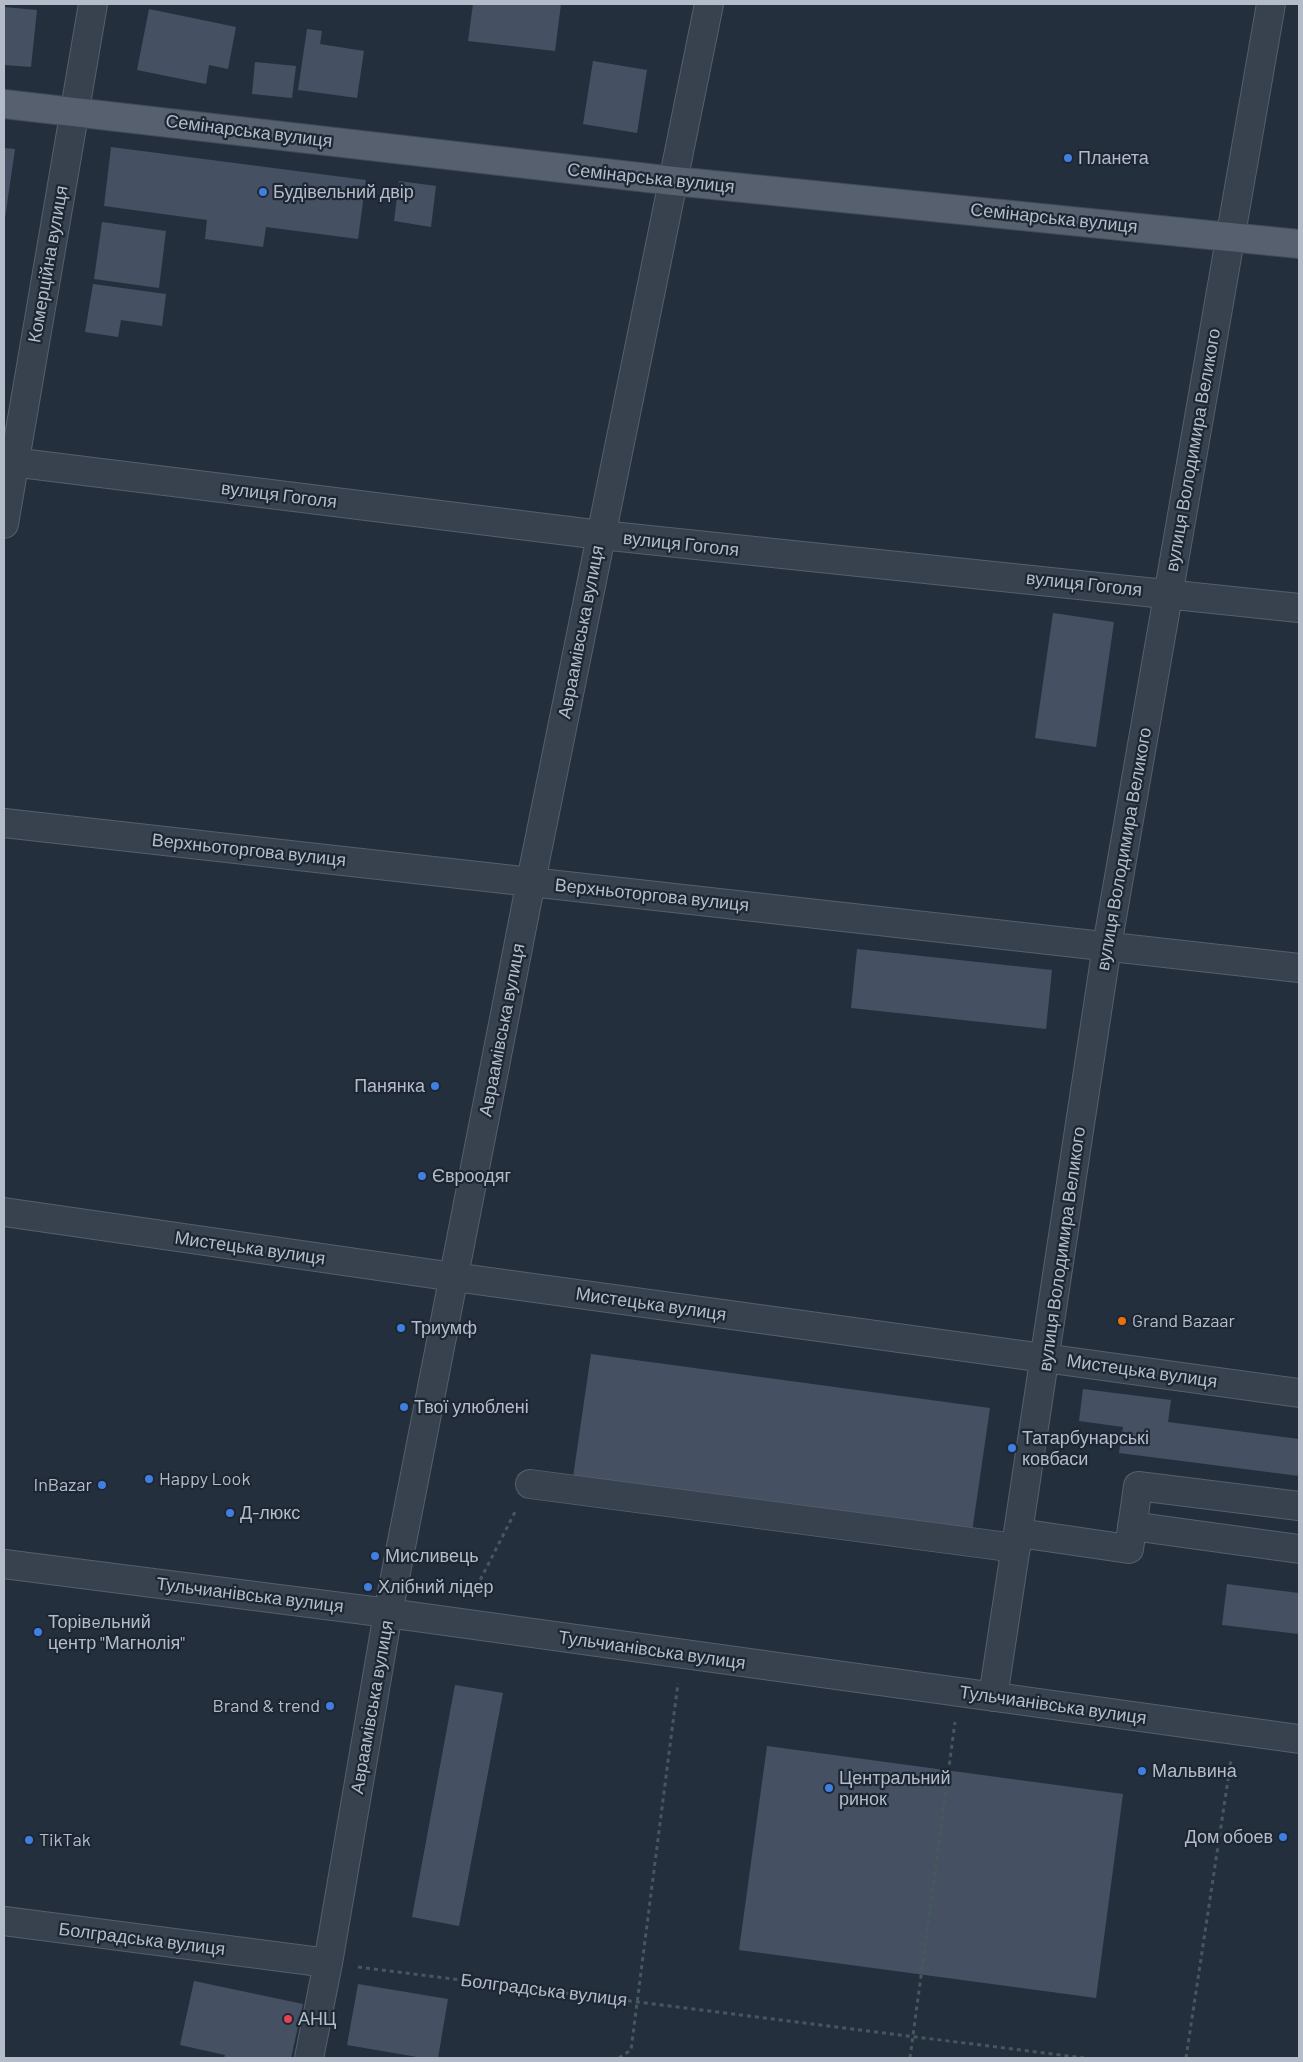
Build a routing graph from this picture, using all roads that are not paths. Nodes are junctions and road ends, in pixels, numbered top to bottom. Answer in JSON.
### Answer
{"nodes":[{"id":1,"x":93,"y":4,"type":"edge"},
{"id":2,"x":709,"y":4,"type":"edge"},
{"id":3,"x":1271,"y":4,"type":"edge"},
{"id":4,"x":4,"y":104,"type":"edge"},
{"id":5,"x":75,"y":111,"type":"junction"},
{"id":6,"x":674,"y":181,"type":"junction"},
{"id":7,"x":1229,"y":235,"type":"junction"},
{"id":8,"x":1299,"y":244,"type":"edge"},
{"id":9,"x":9,"y":461,"type":"edge"},
{"id":10,"x":4,"y":524,"type":"edge"},
{"id":11,"x":601,"y":536,"type":"junction"},
{"id":12,"x":1168,"y":593,"type":"junction"},
{"id":13,"x":1299,"y":608,"type":"edge"},
{"id":14,"x":4,"y":823,"type":"edge"},
{"id":15,"x":531,"y":881,"type":"junction"},
{"id":16,"x":1107,"y":946,"type":"junction"},
{"id":17,"x":1299,"y":968,"type":"edge"},
{"id":18,"x":4,"y":1212,"type":"edge"},
{"id":19,"x":454,"y":1277,"type":"junction"},
{"id":20,"x":1046,"y":1358,"type":"junction"},
{"id":21,"x":1299,"y":1393,"type":"edge"},
{"id":22,"x":530,"y":1484,"type":"road end"},
{"id":23,"x":1299,"y":1506,"type":"edge"},
{"id":24,"x":1132,"y":1526,"type":"junction"},
{"id":25,"x":1017,"y":1540,"type":"junction"},
{"id":26,"x":1299,"y":1549,"type":"edge"},
{"id":27,"x":4,"y":1564,"type":"edge"},
{"id":28,"x":388,"y":1613,"type":"junction"},
{"id":29,"x":993,"y":1697,"type":"junction"},
{"id":30,"x":1299,"y":1739,"type":"edge"},
{"id":31,"x":4,"y":1921,"type":"edge"},
{"id":32,"x":328,"y":1963,"type":"junction"},
{"id":33,"x":309,"y":2058,"type":"edge"}],
"edges":[{"from":1,"to":5,"type":"street","name":"Комерційна вулиця"},
{"from":2,"to":6,"type":"street","name":"Авраамівська вулиця"},
{"from":3,"to":7,"type":"street","name":"вулиця Володимира Великого"},
{"from":4,"to":5,"type":"main road","name":"Семінарська вулиця"},
{"from":5,"to":6,"type":"main road","name":"Семінарська вулиця"},
{"from":5,"to":9,"type":"street","name":"Комерційна вулиця"},
{"from":6,"to":7,"type":"main road","name":"Семінарська вулиця"},
{"from":6,"to":11,"type":"street","name":"Авраамівська вулиця"},
{"from":7,"to":8,"type":"main road","name":"Семінарська вулиця"},
{"from":7,"to":12,"type":"street","name":"вулиця Володимира Великого"},
{"from":9,"to":10,"type":"street","name":"Комерційна вулиця"},
{"from":9,"to":11,"type":"street","name":"вулиця Гоголя"},
{"from":11,"to":12,"type":"street","name":"вулиця Гоголя"},
{"from":11,"to":15,"type":"street","name":"Авраамівська вулиця"},
{"from":12,"to":13,"type":"street","name":"вулиця Гоголя"},
{"from":12,"to":16,"type":"street","name":"вулиця Володимира Великого"},
{"from":14,"to":15,"type":"street","name":"Верхньоторгова вулиця"},
{"from":15,"to":16,"type":"street","name":"Верхньоторгова вулиця"},
{"from":15,"to":19,"type":"street","name":"Авраамівська вулиця"},
{"from":16,"to":17,"type":"street","name":"Верхньоторгова вулиця"},
{"from":16,"to":20,"type":"street","name":"вулиця Володимира Великого"},
{"from":18,"to":19,"type":"street","name":"Мистецька вулиця"},
{"from":19,"to":20,"type":"street","name":"Мистецька вулиця"},
{"from":19,"to":28,"type":"street","name":"Авраамівська вулиця"},
{"from":20,"to":21,"type":"street","name":"Мистецька вулиця"},
{"from":20,"to":25,"type":"street","name":"вулиця Володимира Великого"},
{"from":22,"to":25,"type":"street"},
{"from":23,"to":24,"type":"street"},
{"from":24,"to":25,"type":"street"},
{"from":24,"to":26,"type":"street"},
{"from":25,"to":29,"type":"street","name":"вулиця Володимира Великого"},
{"from":27,"to":28,"type":"street","name":"Тульчианівська вулиця"},
{"from":28,"to":29,"type":"street","name":"Тульчианівська вулиця"},
{"from":28,"to":32,"type":"street","name":"Авраамівська вулиця"},
{"from":29,"to":30,"type":"street","name":"Тульчианівська вулиця"},
{"from":31,"to":32,"type":"street","name":"Болградська вулиця"},
{"from":32,"to":33,"type":"street","name":"Авраамівська вулиця"}]}
